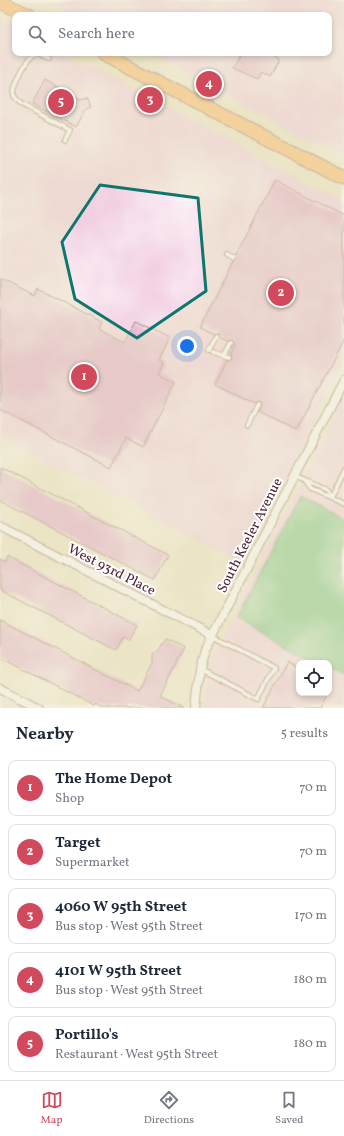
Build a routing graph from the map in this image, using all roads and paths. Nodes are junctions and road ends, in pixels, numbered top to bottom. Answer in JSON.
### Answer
{"nodes":[{"id":1,"x":7,"y":0,"type":"edge"},
{"id":2,"x":0,"y":2,"type":"edge"},
{"id":3,"x":23,"y":12,"type":"edge"},
{"id":4,"x":25,"y":12,"type":"edge"},
{"id":5,"x":33,"y":56,"type":"edge"},
{"id":6,"x":42,"y":56,"type":"edge"},
{"id":7,"x":109,"y":56,"type":"edge"},
{"id":8,"x":49,"y":59,"type":"dead end"},
{"id":9,"x":65,"y":140,"type":"dead end"},
{"id":10,"x":344,"y":178,"type":"edge"},
{"id":11,"x":227,"y":255,"type":"dead end"},
{"id":12,"x":234,"y":259,"type":"dead end"},
{"id":13,"x":216,"y":336,"type":"dead end"},
{"id":14,"x":231,"y":343,"type":"dead end"},
{"id":15,"x":224,"y":356,"type":"junction"},
{"id":16,"x":229,"y":357,"type":"dead end"},
{"id":17,"x":344,"y":380,"type":"edge"},
{"id":18,"x":257,"y":405,"type":"dead end"},
{"id":19,"x":247,"y":425,"type":"dead end"},
{"id":20,"x":344,"y":468,"type":"edge"},
{"id":21,"x":294,"y":476,"type":"junction"},
{"id":22,"x":305,"y":482,"type":"junction"},
{"id":23,"x":330,"y":497,"type":"junction"},
{"id":24,"x":344,"y":504,"type":"edge"},
{"id":25,"x":0,"y":526,"type":"edge"},
{"id":26,"x":212,"y":635,"type":"junction"},
{"id":27,"x":200,"y":669,"type":"junction"},
{"id":28,"x":0,"y":688,"type":"edge"},
{"id":29,"x":39,"y":708,"type":"edge"},
{"id":30,"x":196,"y":708,"type":"edge"}],
"edges":[{"from":1,"to":4,"type":"main road"},
{"from":2,"to":3,"type":"main road"},
{"from":5,"to":9,"type":"lane"},
{"from":6,"to":8,"type":"lane"},
{"from":7,"to":10,"type":"main road"},
{"from":11,"to":12,"type":"lane"},
{"from":13,"to":15,"type":"lane"},
{"from":14,"to":15,"type":"lane"},
{"from":15,"to":16,"type":"lane"},
{"from":17,"to":21,"type":"street","name":"South Keeler Avenue"},
{"from":18,"to":19,"type":"lane"},
{"from":20,"to":23,"type":"lane"},
{"from":21,"to":22,"type":"lane"},
{"from":21,"to":26,"type":"street","name":"South Keeler Avenue"},
{"from":22,"to":23,"type":"lane"},
{"from":22,"to":23,"type":"lane"},
{"from":23,"to":24,"type":"lane"},
{"from":25,"to":26,"type":"street","name":"West 93rd Place"},
{"from":26,"to":27,"type":"street","name":"South Keeler Avenue"},
{"from":26,"to":27,"type":"lane"},
{"from":27,"to":30,"type":"street","name":"South Keeler Avenue"},
{"from":28,"to":29,"type":"street"}]}
